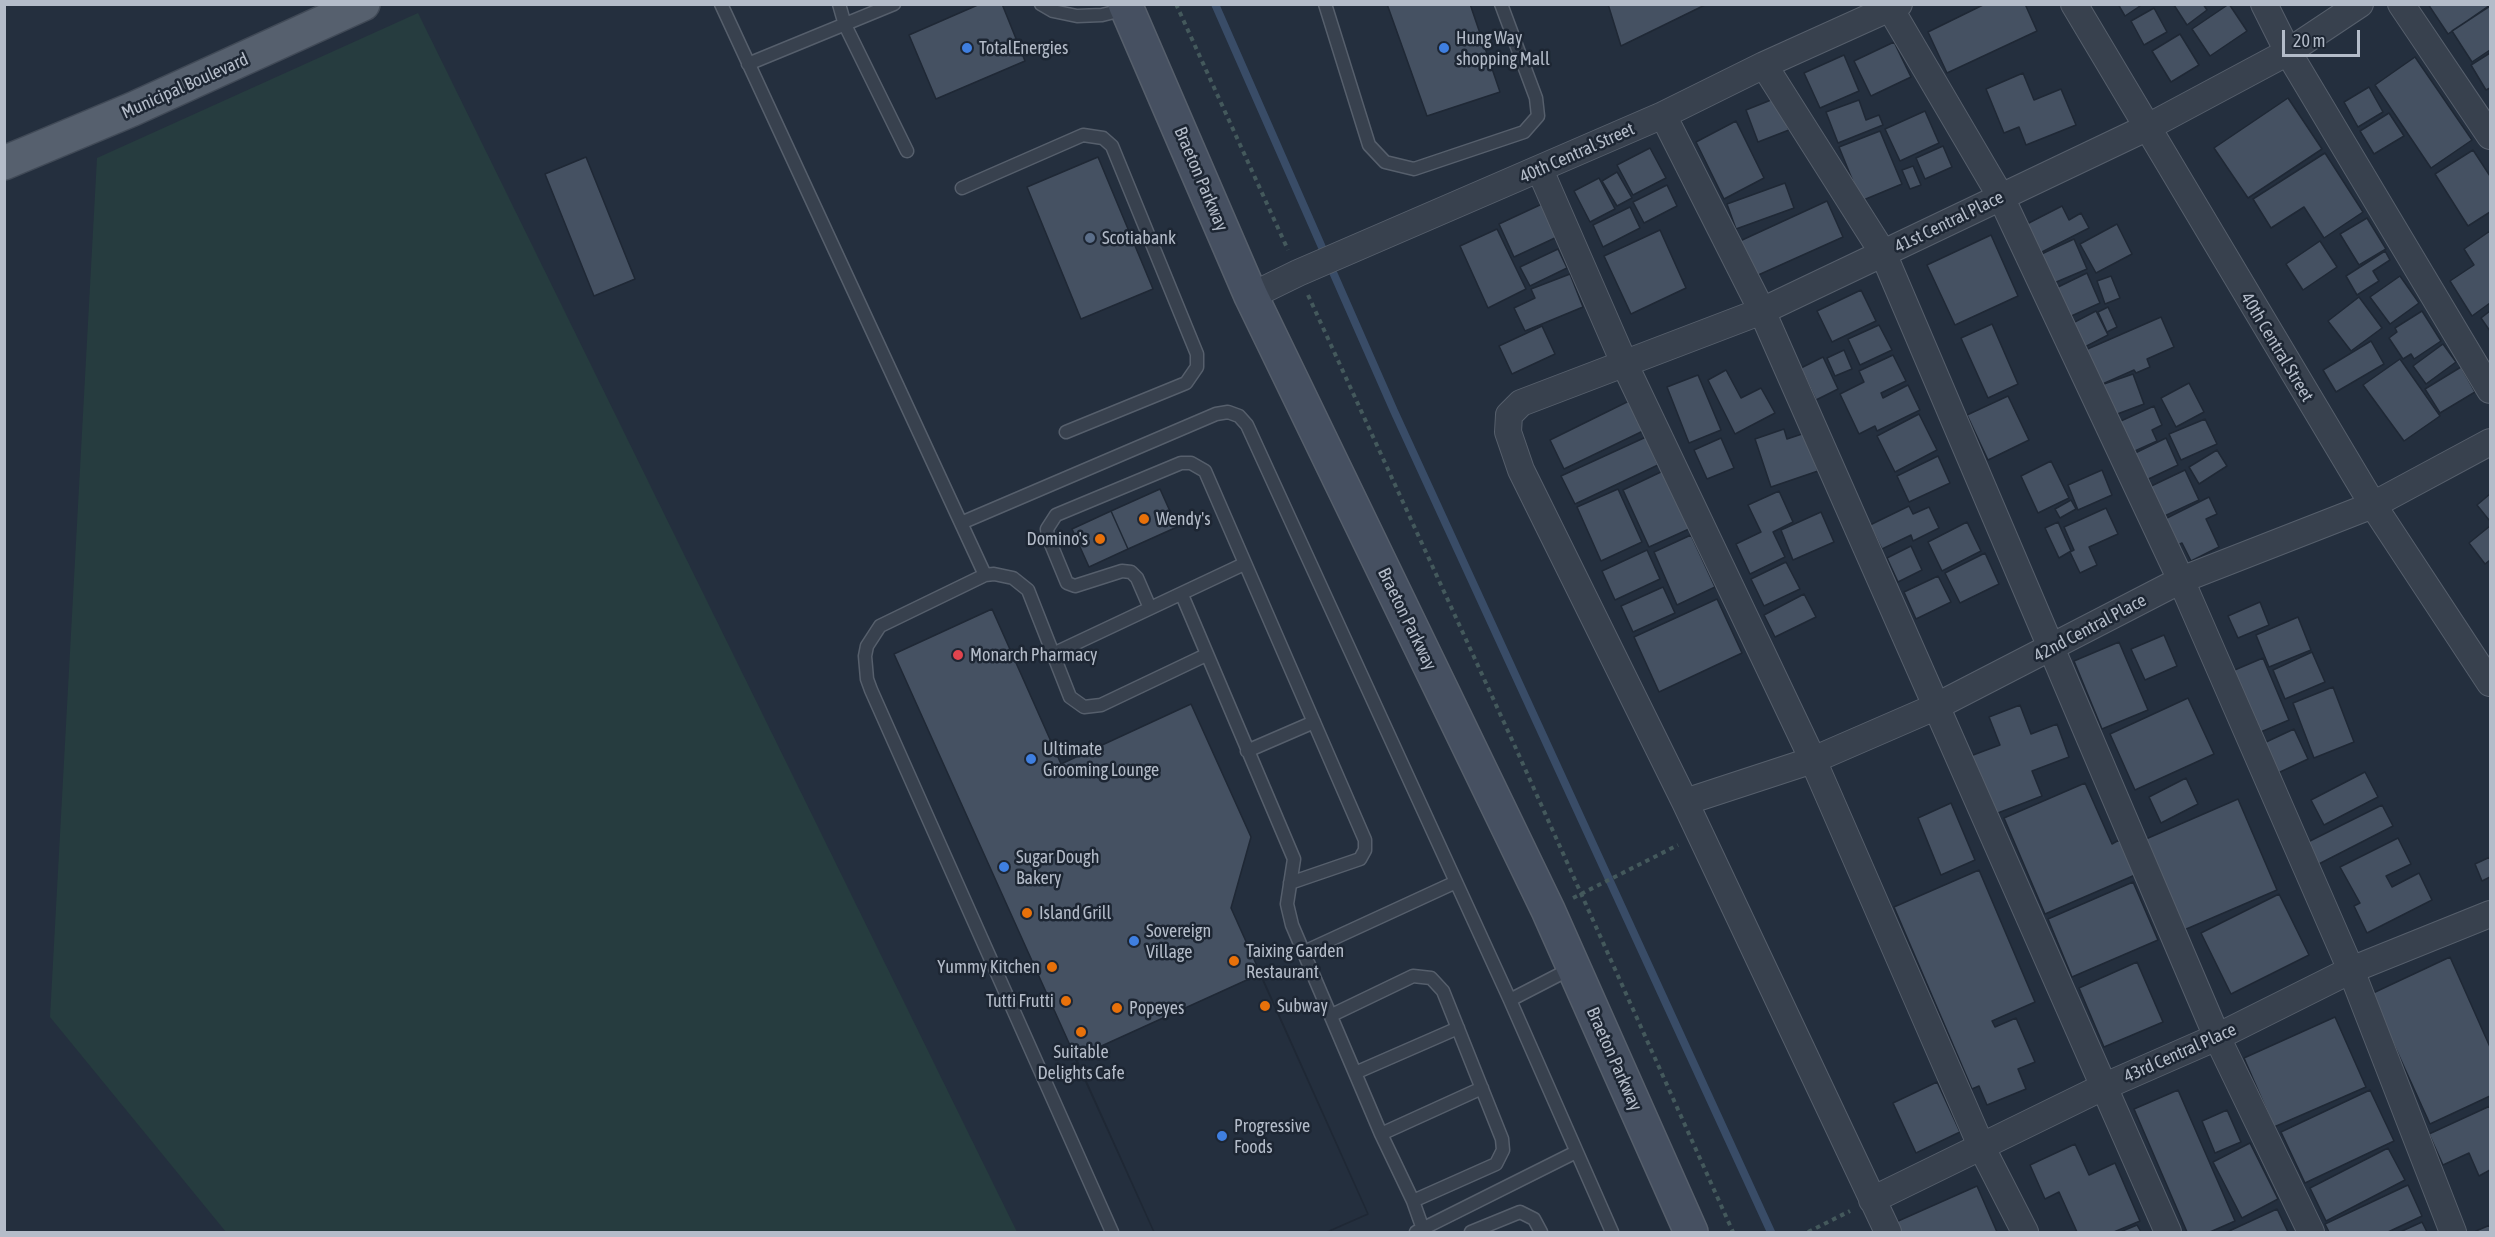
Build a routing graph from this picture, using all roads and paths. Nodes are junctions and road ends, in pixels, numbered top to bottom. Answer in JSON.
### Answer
{"nodes":[{"id":1,"x":363,"y":4,"type":"edge"},
{"id":2,"x":721,"y":4,"type":"edge"},
{"id":3,"x":839,"y":4,"type":"edge"},
{"id":4,"x":894,"y":4,"type":"edge"},
{"id":5,"x":1041,"y":4,"type":"edge"},
{"id":6,"x":1176,"y":4,"type":"edge"},
{"id":7,"x":1325,"y":4,"type":"edge"},
{"id":8,"x":1502,"y":4,"type":"edge"},
{"id":9,"x":2074,"y":4,"type":"edge"},
{"id":10,"x":2264,"y":4,"type":"edge"},
{"id":11,"x":2360,"y":4,"type":"edge"},
{"id":12,"x":2401,"y":4,"type":"edge"},
{"id":13,"x":1894,"y":6,"type":"edge"},
{"id":14,"x":1126,"y":7,"type":"edge"},
{"id":15,"x":845,"y":24,"type":"junction"},
{"id":16,"x":2288,"y":52,"type":"junction"},
{"id":17,"x":748,"y":64,"type":"junction"},
{"id":18,"x":1764,"y":65,"type":"junction"},
{"id":19,"x":1663,"y":115,"type":"junction"},
{"id":20,"x":2146,"y":128,"type":"junction"},
{"id":21,"x":2490,"y":136,"type":"edge"},
{"id":22,"x":907,"y":151,"type":"dead end"},
{"id":23,"x":4,"y":163,"type":"edge"},
{"id":24,"x":1540,"y":170,"type":"junction"},
{"id":25,"x":962,"y":188,"type":"dead end"},
{"id":26,"x":2001,"y":197,"type":"junction"},
{"id":27,"x":1883,"y":253,"type":"junction"},
{"id":28,"x":1309,"y":268,"type":"junction"},
{"id":29,"x":1251,"y":296,"type":"junction"},
{"id":30,"x":1762,"y":311,"type":"junction"},
{"id":31,"x":1625,"y":365,"type":"junction"},
{"id":32,"x":2490,"y":390,"type":"edge"},
{"id":33,"x":1066,"y":432,"type":"dead end"},
{"id":34,"x":2490,"y":442,"type":"edge"},
{"id":35,"x":2373,"y":506,"type":"junction"},
{"id":36,"x":961,"y":523,"type":"junction"},
{"id":37,"x":1244,"y":564,"type":"junction"},
{"id":38,"x":985,"y":575,"type":"junction"},
{"id":39,"x":2181,"y":580,"type":"junction"},
{"id":40,"x":1182,"y":594,"type":"junction"},
{"id":41,"x":1150,"y":608,"type":"junction"},
{"id":42,"x":2050,"y":649,"type":"junction"},
{"id":43,"x":1053,"y":654,"type":"junction"},
{"id":44,"x":1206,"y":655,"type":"junction"},
{"id":45,"x":2490,"y":683,"type":"edge"},
{"id":46,"x":1935,"y":707,"type":"junction"},
{"id":47,"x":1314,"y":722,"type":"junction"},
{"id":48,"x":1247,"y":751,"type":"junction"},
{"id":49,"x":1813,"y":760,"type":"junction"},
{"id":50,"x":1685,"y":802,"type":"junction"},
{"id":51,"x":1701,"y":834,"type":"junction"},
{"id":52,"x":1290,"y":882,"type":"junction"},
{"id":53,"x":1456,"y":882,"type":"junction"},
{"id":54,"x":1581,"y":894,"type":"junction"},
{"id":55,"x":1548,"y":910,"type":"junction"},
{"id":56,"x":2490,"y":914,"type":"edge"},
{"id":57,"x":1304,"y":952,"type":"junction"},
{"id":58,"x":1573,"y":967,"type":"junction"},
{"id":59,"x":2351,"y":970,"type":"junction"},
{"id":60,"x":1510,"y":1000,"type":"junction"},
{"id":61,"x":1332,"y":1015,"type":"junction"},
{"id":62,"x":1458,"y":1028,"type":"junction"},
{"id":63,"x":2217,"y":1037,"type":"junction"},
{"id":64,"x":1355,"y":1073,"type":"junction"},
{"id":65,"x":2103,"y":1087,"type":"junction"},
{"id":66,"x":1482,"y":1088,"type":"junction"},
{"id":67,"x":1381,"y":1134,"type":"junction"},
{"id":68,"x":1982,"y":1148,"type":"junction"},
{"id":69,"x":1575,"y":1152,"type":"junction"},
{"id":70,"x":1872,"y":1200,"type":"junction"},
{"id":71,"x":1413,"y":1201,"type":"junction"},
{"id":72,"x":1420,"y":1232,"type":"edge"},
{"id":73,"x":1112,"y":1233,"type":"edge"},
{"id":74,"x":1471,"y":1233,"type":"edge"},
{"id":75,"x":1541,"y":1233,"type":"edge"},
{"id":76,"x":1612,"y":1233,"type":"edge"},
{"id":77,"x":1691,"y":1233,"type":"edge"},
{"id":78,"x":1733,"y":1233,"type":"edge"},
{"id":79,"x":1808,"y":1233,"type":"edge"},
{"id":80,"x":1888,"y":1233,"type":"edge"},
{"id":81,"x":2025,"y":1233,"type":"edge"},
{"id":82,"x":2168,"y":1233,"type":"edge"},
{"id":83,"x":2311,"y":1233,"type":"edge"},
{"id":84,"x":2453,"y":1233,"type":"edge"}],
"edges":[{"from":1,"to":23,"type":"main road","name":"Municipal Boulevard"},
{"from":2,"to":17,"type":"lane"},
{"from":3,"to":15,"type":"lane"},
{"from":4,"to":15,"type":"lane"},
{"from":5,"to":14,"type":"lane"},
{"from":6,"to":28,"type":"path"},
{"from":7,"to":8,"type":"lane"},
{"from":9,"to":20,"type":"street","name":"40th Central Street"},
{"from":10,"to":16,"type":"street"},
{"from":11,"to":16,"type":"street","name":"41st Central Place"},
{"from":12,"to":21,"type":"street"},
{"from":13,"to":18,"type":"street","name":"40th Central Street"},
{"from":13,"to":26,"type":"street"},
{"from":14,"to":29,"type":"main road","name":"Braeton Parkway"},
{"from":15,"to":17,"type":"lane"},
{"from":15,"to":22,"type":"lane"},
{"from":16,"to":20,"type":"street","name":"41st Central Place"},
{"from":16,"to":32,"type":"street"},
{"from":17,"to":36,"type":"lane"},
{"from":18,"to":19,"type":"street","name":"40th Central Street"},
{"from":18,"to":27,"type":"street"},
{"from":19,"to":24,"type":"street","name":"40th Central Street"},
{"from":19,"to":30,"type":"street"},
{"from":20,"to":26,"type":"street","name":"41st Central Place"},
{"from":20,"to":35,"type":"street","name":"40th Central Street"},
{"from":24,"to":28,"type":"street","name":"40th Central Street"},
{"from":24,"to":31,"type":"street"},
{"from":25,"to":33,"type":"lane"},
{"from":26,"to":27,"type":"street","name":"41st Central Place"},
{"from":26,"to":39,"type":"street"},
{"from":27,"to":30,"type":"street","name":"41st Central Place"},
{"from":27,"to":42,"type":"street"},
{"from":28,"to":29,"type":"street","name":"40th Central Street"},
{"from":28,"to":54,"type":"path"},
{"from":29,"to":55,"type":"main road","name":"Braeton Parkway"},
{"from":30,"to":31,"type":"street","name":"41st Central Place"},
{"from":30,"to":46,"type":"street"},
{"from":31,"to":49,"type":"street"},
{"from":31,"to":50,"type":"street","name":"41st Central Place"},
{"from":34,"to":35,"type":"street","name":"42nd Central Place"},
{"from":35,"to":39,"type":"street","name":"42nd Central Place"},
{"from":35,"to":45,"type":"street","name":"40th Central Street"},
{"from":36,"to":38,"type":"lane"},
{"from":36,"to":53,"type":"lane"},
{"from":37,"to":40,"type":"lane"},
{"from":37,"to":41,"type":"lane"},
{"from":37,"to":47,"type":"lane"},
{"from":38,"to":43,"type":"lane"},
{"from":38,"to":73,"type":"lane"},
{"from":39,"to":42,"type":"street","name":"42nd Central Place"},
{"from":39,"to":59,"type":"street"},
{"from":40,"to":41,"type":"lane"},
{"from":40,"to":44,"type":"lane"},
{"from":41,"to":43,"type":"lane"},
{"from":42,"to":46,"type":"street","name":"42nd Central Place"},
{"from":42,"to":63,"type":"street"},
{"from":43,"to":44,"type":"lane"},
{"from":44,"to":48,"type":"lane"},
{"from":46,"to":49,"type":"street","name":"42nd Central Place"},
{"from":46,"to":65,"type":"street"},
{"from":47,"to":48,"type":"lane"},
{"from":47,"to":52,"type":"lane"},
{"from":48,"to":52,"type":"lane"},
{"from":49,"to":50,"type":"street","name":"42nd Central Place"},
{"from":49,"to":68,"type":"street"},
{"from":50,"to":51,"type":"street"},
{"from":51,"to":54,"type":"path"},
{"from":51,"to":70,"type":"street"},
{"from":52,"to":57,"type":"lane"},
{"from":53,"to":57,"type":"lane"},
{"from":53,"to":60,"type":"lane"},
{"from":54,"to":55,"type":"path"},
{"from":54,"to":78,"type":"path"},
{"from":55,"to":58,"type":"main road","name":"Braeton Parkway"},
{"from":56,"to":59,"type":"street","name":"43rd Central Place"},
{"from":57,"to":61,"type":"lane"},
{"from":58,"to":60,"type":"lane"},
{"from":58,"to":77,"type":"main road","name":"Braeton Parkway"},
{"from":59,"to":63,"type":"street","name":"43rd Central Place"},
{"from":59,"to":84,"type":"street"},
{"from":60,"to":69,"type":"lane"},
{"from":61,"to":62,"type":"lane"},
{"from":61,"to":64,"type":"lane"},
{"from":62,"to":64,"type":"lane"},
{"from":62,"to":66,"type":"lane"},
{"from":63,"to":65,"type":"street","name":"43rd Central Place"},
{"from":63,"to":83,"type":"street"},
{"from":64,"to":67,"type":"lane"},
{"from":65,"to":68,"type":"street","name":"43rd Central Place"},
{"from":65,"to":82,"type":"street"},
{"from":66,"to":67,"type":"lane"},
{"from":66,"to":71,"type":"lane"},
{"from":67,"to":71,"type":"lane"},
{"from":68,"to":70,"type":"street","name":"43rd Central Place"},
{"from":68,"to":81,"type":"street"},
{"from":69,"to":72,"type":"lane"},
{"from":69,"to":76,"type":"lane"},
{"from":70,"to":79,"type":"path"},
{"from":70,"to":80,"type":"street"},
{"from":71,"to":72,"type":"lane"},
{"from":74,"to":75,"type":"lane"}]}
